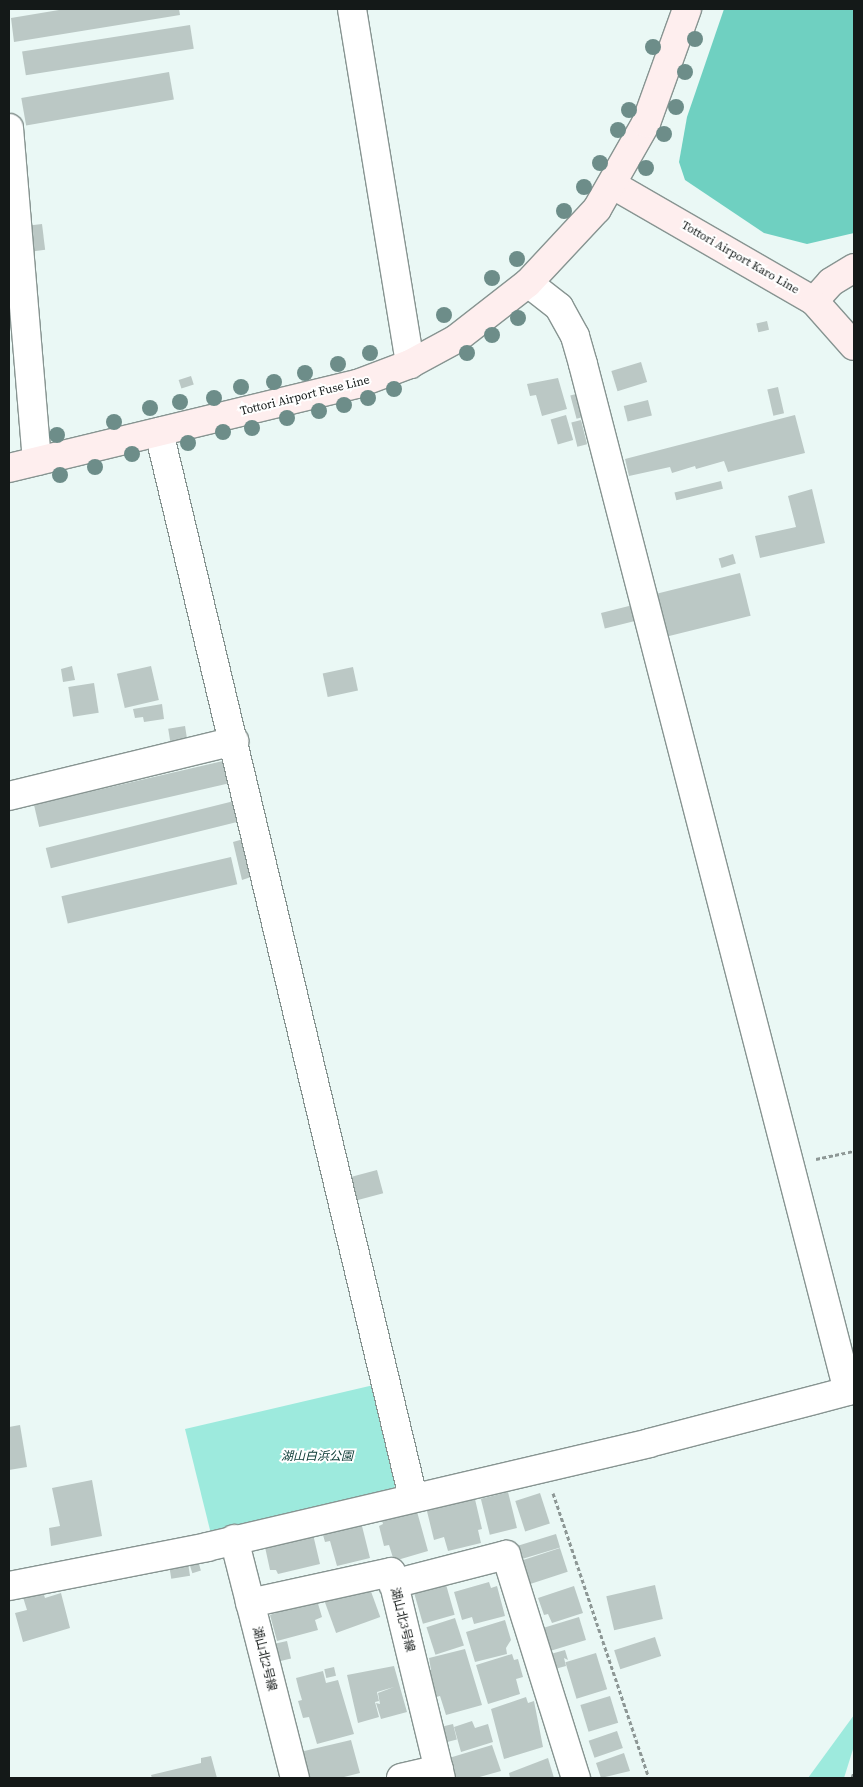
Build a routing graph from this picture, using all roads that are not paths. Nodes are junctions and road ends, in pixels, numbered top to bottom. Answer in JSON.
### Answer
{"nodes":[{"id":1,"x":352,"y":9,"type":"edge"},
{"id":2,"x":687,"y":9,"type":"edge"},
{"id":3,"x":9,"y":128,"type":"edge"},
{"id":4,"x":613,"y":186,"type":"junction"},
{"id":5,"x":854,"y":268,"type":"edge"},
{"id":6,"x":528,"y":283,"type":"junction"},
{"id":7,"x":814,"y":301,"type":"junction"},
{"id":8,"x":854,"y":346,"type":"edge"},
{"id":9,"x":410,"y":364,"type":"junction"},
{"id":10,"x":159,"y":432,"type":"junction"},
{"id":11,"x":37,"y":461,"type":"junction"},
{"id":12,"x":9,"y":468,"type":"edge"},
{"id":13,"x":234,"y":740,"type":"junction"},
{"id":14,"x":9,"y":796,"type":"edge"},
{"id":15,"x":413,"y":1497,"type":"junction"},
{"id":16,"x":234,"y":1539,"type":"junction"},
{"id":17,"x":393,"y":1584,"type":"junction"},
{"id":18,"x":9,"y":1586,"type":"edge"},
{"id":19,"x":250,"y":1603,"type":"junction"},
{"id":20,"x":440,"y":1774,"type":"edge"},
{"id":21,"x":295,"y":1778,"type":"edge"},
{"id":22,"x":401,"y":1778,"type":"edge"},
{"id":23,"x":576,"y":1778,"type":"edge"}],
"edges":[{"from":1,"to":9,"type":"street"},
{"from":2,"to":4,"type":"main road","name":"Tottori Airport Fuse Line"},
{"from":3,"to":11,"type":"street"},
{"from":4,"to":6,"type":"main road","name":"Tottori Airport Fuse Line"},
{"from":4,"to":7,"type":"main road","name":"Tottori Airport Karo Line"},
{"from":5,"to":7,"type":"main road"},
{"from":6,"to":9,"type":"main road","name":"Tottori Airport Fuse Line"},
{"from":6,"to":15,"type":"street"},
{"from":7,"to":8,"type":"main road","name":"Tottori Airport Karo Line"},
{"from":9,"to":10,"type":"main road","name":"Tottori Airport Fuse Line"},
{"from":10,"to":11,"type":"main road","name":"Tottori Airport Fuse Line"},
{"from":10,"to":13,"type":"street"},
{"from":11,"to":12,"type":"main road","name":"Tottori Airport Fuse Line"},
{"from":13,"to":14,"type":"street"},
{"from":13,"to":15,"type":"street"},
{"from":15,"to":16,"type":"street"},
{"from":16,"to":18,"type":"street"},
{"from":16,"to":19,"type":"street","name":"湖山北2号線"},
{"from":17,"to":19,"type":"street","name":"湖山北3号線"},
{"from":17,"to":20,"type":"street","name":"湖山北3号線"},
{"from":17,"to":23,"type":"street"},
{"from":19,"to":21,"type":"street","name":"湖山北2号線"},
{"from":20,"to":22,"type":"street"}]}
